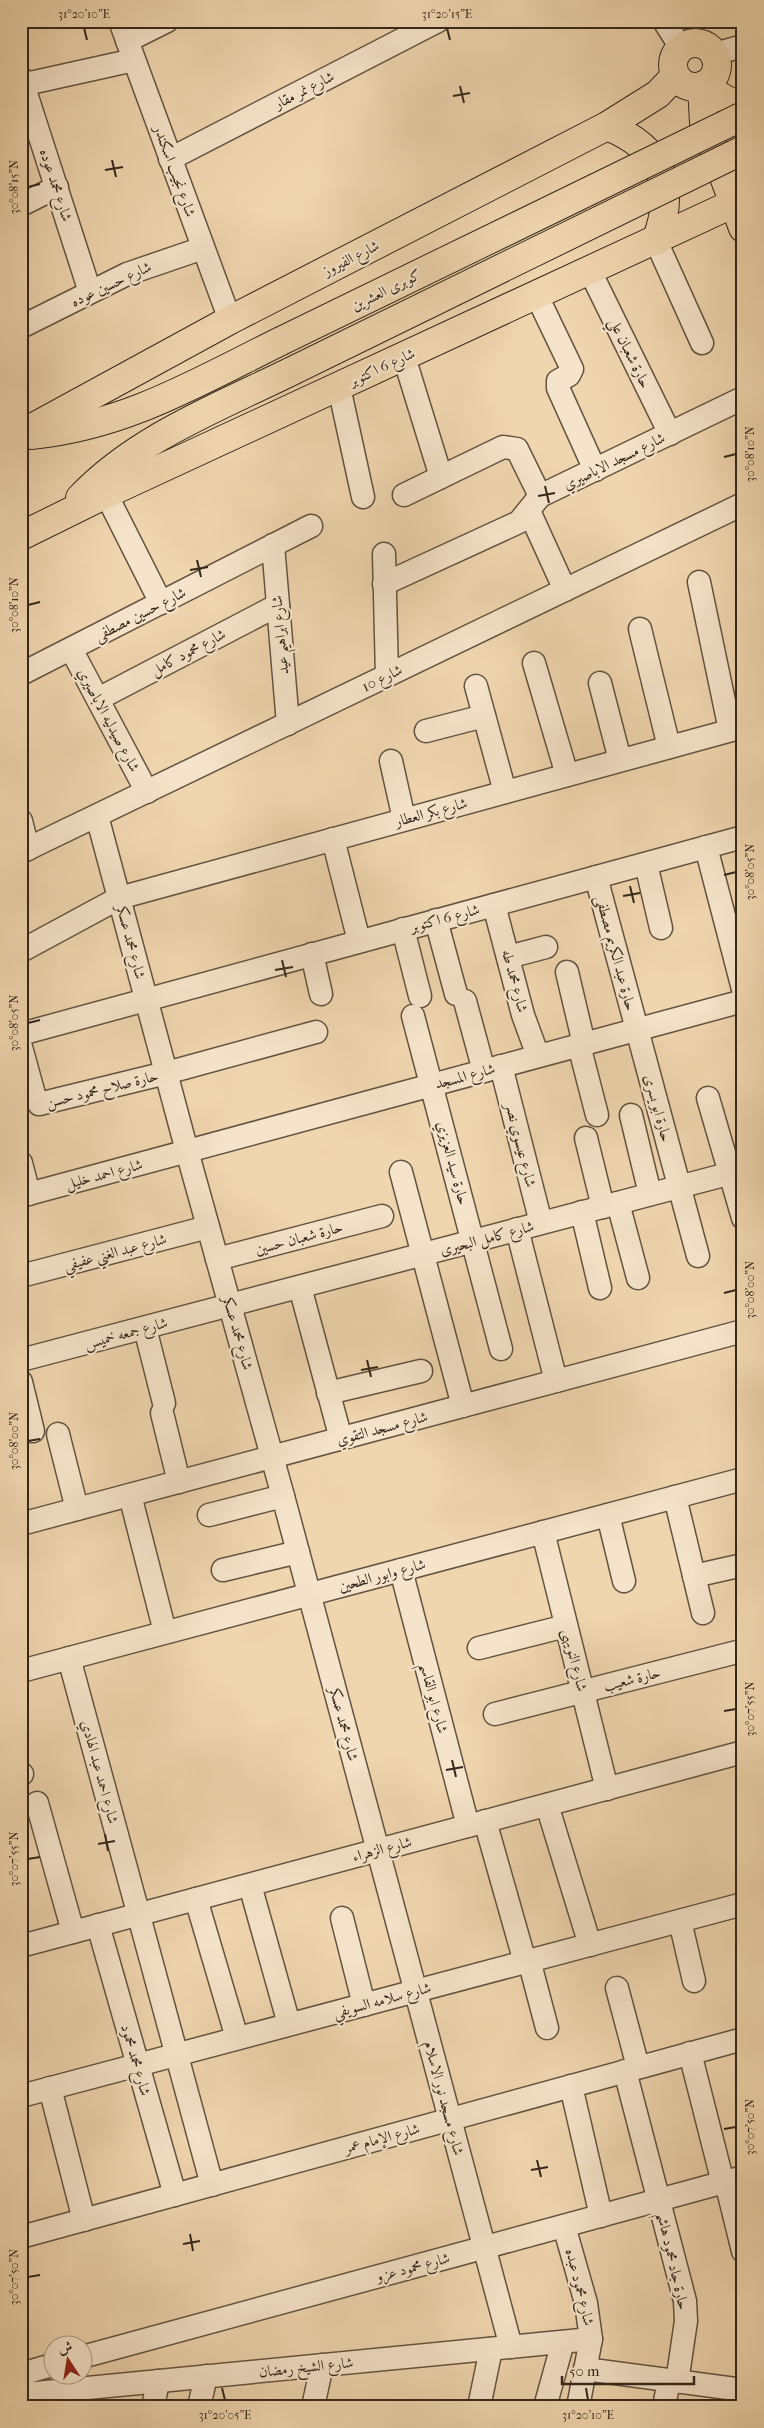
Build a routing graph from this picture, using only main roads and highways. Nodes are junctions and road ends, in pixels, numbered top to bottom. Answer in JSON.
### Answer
{"nodes":[{"id":1,"x":675,"y":76,"type":"junction"},
{"id":2,"x":702,"y":86,"type":"junction"},
{"id":3,"x":743,"y":116,"type":"edge"},
{"id":4,"x":607,"y":126,"type":"junction"},
{"id":5,"x":743,"y":150,"type":"edge"},
{"id":6,"x":740,"y":210,"type":"edge"},
{"id":7,"x":656,"y":241,"type":"junction"},
{"id":8,"x":21,"y":435,"type":"edge"},
{"id":9,"x":64,"y":515,"type":"junction"},
{"id":10,"x":21,"y":536,"type":"edge"}],
"edges":[{"from":1,"to":2,"type":"main road"},
{"from":1,"to":2,"type":"main road"},
{"from":1,"to":4,"type":"main road","name":"شارع الفيروز"},
{"from":2,"to":3,"type":"main road"},
{"from":2,"to":6,"type":"main road"},
{"from":3,"to":8,"type":"main road","name":"كوبرى العشرين","bridge":true},
{"from":4,"to":7,"type":"main road"},
{"from":4,"to":8,"type":"main road","name":"شارع الفيروز"},
{"from":5,"to":9,"type":"main road","name":"كوبرى العشرين","bridge":true},
{"from":6,"to":7,"type":"main road","name":"شارع 6 اكتوبر"},
{"from":7,"to":9,"type":"main road","name":"شارع 6 اكتوبر"},
{"from":9,"to":10,"type":"main road","name":"شارع 6 اكتوبر"}]}
